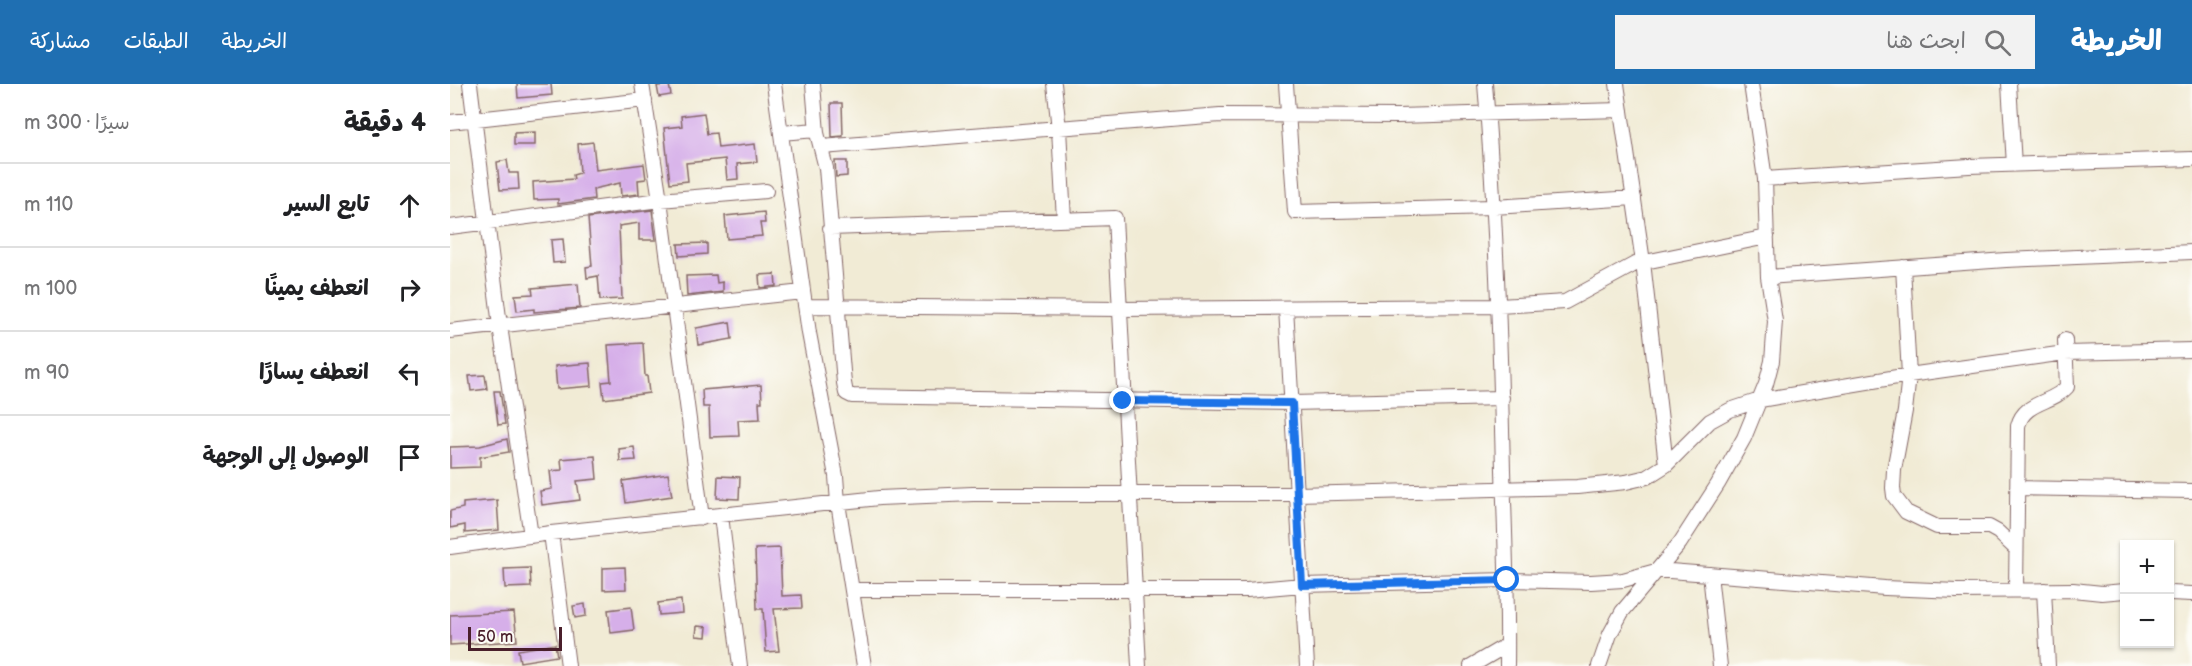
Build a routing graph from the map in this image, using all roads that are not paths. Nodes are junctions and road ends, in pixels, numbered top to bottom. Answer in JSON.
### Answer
{"nodes":[{"id":1,"x":470,"y":84,"type":"edge"},
{"id":2,"x":642,"y":84,"type":"edge"},
{"id":3,"x":774,"y":84,"type":"edge"},
{"id":4,"x":813,"y":84,"type":"edge"},
{"id":5,"x":1054,"y":84,"type":"edge"},
{"id":6,"x":1286,"y":84,"type":"edge"},
{"id":7,"x":1485,"y":84,"type":"edge"},
{"id":8,"x":1617,"y":84,"type":"edge"},
{"id":9,"x":1751,"y":84,"type":"edge"},
{"id":10,"x":2009,"y":84,"type":"edge"},
{"id":11,"x":645,"y":100,"type":"junction"},
{"id":12,"x":1621,"y":110,"type":"junction"},
{"id":13,"x":1289,"y":115,"type":"junction"},
{"id":14,"x":1488,"y":115,"type":"junction"},
{"id":15,"x":475,"y":119,"type":"junction"},
{"id":16,"x":450,"y":122,"type":"edge"},
{"id":17,"x":1059,"y":129,"type":"junction"},
{"id":18,"x":816,"y":130,"type":"junction"},
{"id":19,"x":781,"y":133,"type":"junction"},
{"id":20,"x":822,"y":147,"type":"junction"},
{"id":21,"x":2192,"y":159,"type":"edge"},
{"id":22,"x":2014,"y":165,"type":"junction"},
{"id":23,"x":1765,"y":179,"type":"junction"},
{"id":24,"x":766,"y":191,"type":"dead end"},
{"id":25,"x":1634,"y":198,"type":"junction"},
{"id":26,"x":660,"y":200,"type":"junction"},
{"id":27,"x":1494,"y":207,"type":"junction"},
{"id":28,"x":1064,"y":220,"type":"junction"},
{"id":29,"x":488,"y":223,"type":"junction"},
{"id":30,"x":450,"y":227,"type":"edge"},
{"id":31,"x":830,"y":228,"type":"junction"},
{"id":32,"x":1767,"y":237,"type":"junction"},
{"id":33,"x":2192,"y":252,"type":"edge"},
{"id":34,"x":1643,"y":262,"type":"junction"},
{"id":35,"x":1904,"y":267,"type":"junction"},
{"id":36,"x":1768,"y":277,"type":"junction"},
{"id":37,"x":804,"y":299,"type":"junction"},
{"id":38,"x":673,"y":306,"type":"junction"},
{"id":39,"x":838,"y":306,"type":"junction"},
{"id":40,"x":1498,"y":306,"type":"junction"},
{"id":41,"x":1286,"y":308,"type":"junction"},
{"id":42,"x":1120,"y":309,"type":"junction"},
{"id":43,"x":500,"y":326,"type":"junction"},
{"id":44,"x":450,"y":331,"type":"edge"},
{"id":45,"x":2065,"y":347,"type":"junction"},
{"id":46,"x":2192,"y":350,"type":"edge"},
{"id":47,"x":1909,"y":375,"type":"junction"},
{"id":48,"x":1502,"y":398,"type":"junction"},
{"id":49,"x":1760,"y":400,"type":"junction"},
{"id":50,"x":1123,"y":401,"type":"junction"},
{"id":51,"x":1292,"y":403,"type":"junction"},
{"id":52,"x":1665,"y":465,"type":"junction"},
{"id":53,"x":2017,"y":488,"type":"junction"},
{"id":54,"x":1504,"y":489,"type":"junction"},
{"id":55,"x":2192,"y":491,"type":"edge"},
{"id":56,"x":1129,"y":493,"type":"junction"},
{"id":57,"x":1297,"y":494,"type":"junction"},
{"id":58,"x":838,"y":502,"type":"junction"},
{"id":59,"x":721,"y":516,"type":"junction"},
{"id":60,"x":702,"y":518,"type":"junction"},
{"id":61,"x":551,"y":533,"type":"junction"},
{"id":62,"x":531,"y":536,"type":"junction"},
{"id":63,"x":450,"y":547,"type":"edge"},
{"id":64,"x":2016,"y":549,"type":"junction"},
{"id":65,"x":1656,"y":571,"type":"junction"},
{"id":66,"x":1710,"y":574,"type":"junction"},
{"id":67,"x":1507,"y":580,"type":"junction"},
{"id":68,"x":1302,"y":585,"type":"junction"},
{"id":69,"x":1135,"y":589,"type":"junction"},
{"id":70,"x":852,"y":590,"type":"junction"},
{"id":71,"x":2016,"y":590,"type":"junction"},
{"id":72,"x":2044,"y":590,"type":"junction"},
{"id":73,"x":2120,"y":591,"type":"edge"},
{"id":74,"x":2174,"y":593,"type":"edge"},
{"id":75,"x":2192,"y":594,"type":"edge"},
{"id":76,"x":1507,"y":645,"type":"junction"},
{"id":77,"x":567,"y":666,"type":"edge"},
{"id":78,"x":740,"y":666,"type":"edge"},
{"id":79,"x":864,"y":666,"type":"edge"},
{"id":80,"x":1138,"y":666,"type":"edge"},
{"id":81,"x":1307,"y":666,"type":"edge"},
{"id":82,"x":1471,"y":666,"type":"edge"},
{"id":83,"x":1507,"y":666,"type":"edge"},
{"id":84,"x":1599,"y":666,"type":"edge"},
{"id":85,"x":1720,"y":666,"type":"edge"},
{"id":86,"x":2048,"y":666,"type":"edge"}],
"edges":[{"from":1,"to":15,"type":"street"},
{"from":2,"to":11,"type":"street"},
{"from":3,"to":19,"type":"street"},
{"from":4,"to":18,"type":"street"},
{"from":5,"to":17,"type":"street"},
{"from":6,"to":13,"type":"street"},
{"from":7,"to":14,"type":"street"},
{"from":8,"to":12,"type":"street"},
{"from":9,"to":23,"type":"street"},
{"from":10,"to":22,"type":"street"},
{"from":11,"to":15,"type":"street"},
{"from":11,"to":26,"type":"street"},
{"from":12,"to":14,"type":"street"},
{"from":12,"to":25,"type":"street"},
{"from":13,"to":14,"type":"street"},
{"from":13,"to":17,"type":"street"},
{"from":13,"to":27,"type":"street"},
{"from":14,"to":27,"type":"street"},
{"from":15,"to":16,"type":"street"},
{"from":15,"to":29,"type":"street"},
{"from":17,"to":20,"type":"street"},
{"from":17,"to":28,"type":"street"},
{"from":18,"to":19,"type":"street"},
{"from":18,"to":20,"type":"street"},
{"from":19,"to":37,"type":"street"},
{"from":20,"to":31,"type":"street"},
{"from":21,"to":22,"type":"street"},
{"from":22,"to":23,"type":"street"},
{"from":23,"to":32,"type":"street"},
{"from":24,"to":26,"type":"street"},
{"from":25,"to":27,"type":"street"},
{"from":25,"to":34,"type":"street"},
{"from":26,"to":29,"type":"street"},
{"from":26,"to":38,"type":"street"},
{"from":27,"to":40,"type":"street"},
{"from":28,"to":31,"type":"street"},
{"from":28,"to":42,"type":"street"},
{"from":29,"to":30,"type":"street"},
{"from":29,"to":43,"type":"street"},
{"from":31,"to":39,"type":"street"},
{"from":32,"to":34,"type":"street"},
{"from":32,"to":36,"type":"street"},
{"from":33,"to":35,"type":"street"},
{"from":34,"to":40,"type":"street"},
{"from":34,"to":52,"type":"street"},
{"from":35,"to":36,"type":"street"},
{"from":35,"to":47,"type":"street"},
{"from":36,"to":49,"type":"street"},
{"from":37,"to":38,"type":"street"},
{"from":37,"to":39,"type":"street"},
{"from":37,"to":58,"type":"street"},
{"from":38,"to":43,"type":"street"},
{"from":38,"to":60,"type":"street"},
{"from":39,"to":42,"type":"street"},
{"from":39,"to":50,"type":"street"},
{"from":40,"to":41,"type":"street"},
{"from":40,"to":48,"type":"street"},
{"from":41,"to":42,"type":"street"},
{"from":41,"to":51,"type":"street"},
{"from":42,"to":50,"type":"street"},
{"from":43,"to":44,"type":"street"},
{"from":43,"to":62,"type":"street"},
{"from":45,"to":46,"type":"street"},
{"from":45,"to":47,"type":"street"},
{"from":45,"to":53,"type":"street"},
{"from":47,"to":49,"type":"street"},
{"from":47,"to":64,"type":"street"},
{"from":48,"to":51,"type":"street"},
{"from":48,"to":54,"type":"street"},
{"from":49,"to":52,"type":"street"},
{"from":49,"to":65,"type":"street"},
{"from":50,"to":51,"type":"street"},
{"from":50,"to":56,"type":"street"},
{"from":51,"to":57,"type":"street"},
{"from":52,"to":54,"type":"street"},
{"from":53,"to":55,"type":"street"},
{"from":53,"to":64,"type":"street"},
{"from":54,"to":57,"type":"street"},
{"from":54,"to":67,"type":"street"},
{"from":56,"to":57,"type":"street"},
{"from":56,"to":58,"type":"street"},
{"from":56,"to":69,"type":"street"},
{"from":57,"to":68,"type":"street"},
{"from":58,"to":59,"type":"street"},
{"from":58,"to":70,"type":"street"},
{"from":59,"to":60,"type":"street"},
{"from":59,"to":78,"type":"street"},
{"from":60,"to":61,"type":"street"},
{"from":61,"to":62,"type":"street"},
{"from":61,"to":77,"type":"street"},
{"from":62,"to":63,"type":"street"},
{"from":64,"to":71,"type":"street"},
{"from":65,"to":66,"type":"street"},
{"from":65,"to":67,"type":"street"},
{"from":65,"to":84,"type":"street"},
{"from":66,"to":71,"type":"street"},
{"from":66,"to":85,"type":"street"},
{"from":67,"to":68,"type":"street"},
{"from":67,"to":76,"type":"street"},
{"from":68,"to":69,"type":"street"},
{"from":68,"to":81,"type":"street"},
{"from":69,"to":70,"type":"street"},
{"from":69,"to":80,"type":"street"},
{"from":70,"to":79,"type":"street"},
{"from":71,"to":72,"type":"street"},
{"from":72,"to":73,"type":"street"},
{"from":72,"to":86,"type":"street"},
{"from":74,"to":75,"type":"street"},
{"from":76,"to":82,"type":"street"},
{"from":76,"to":83,"type":"street"}]}
